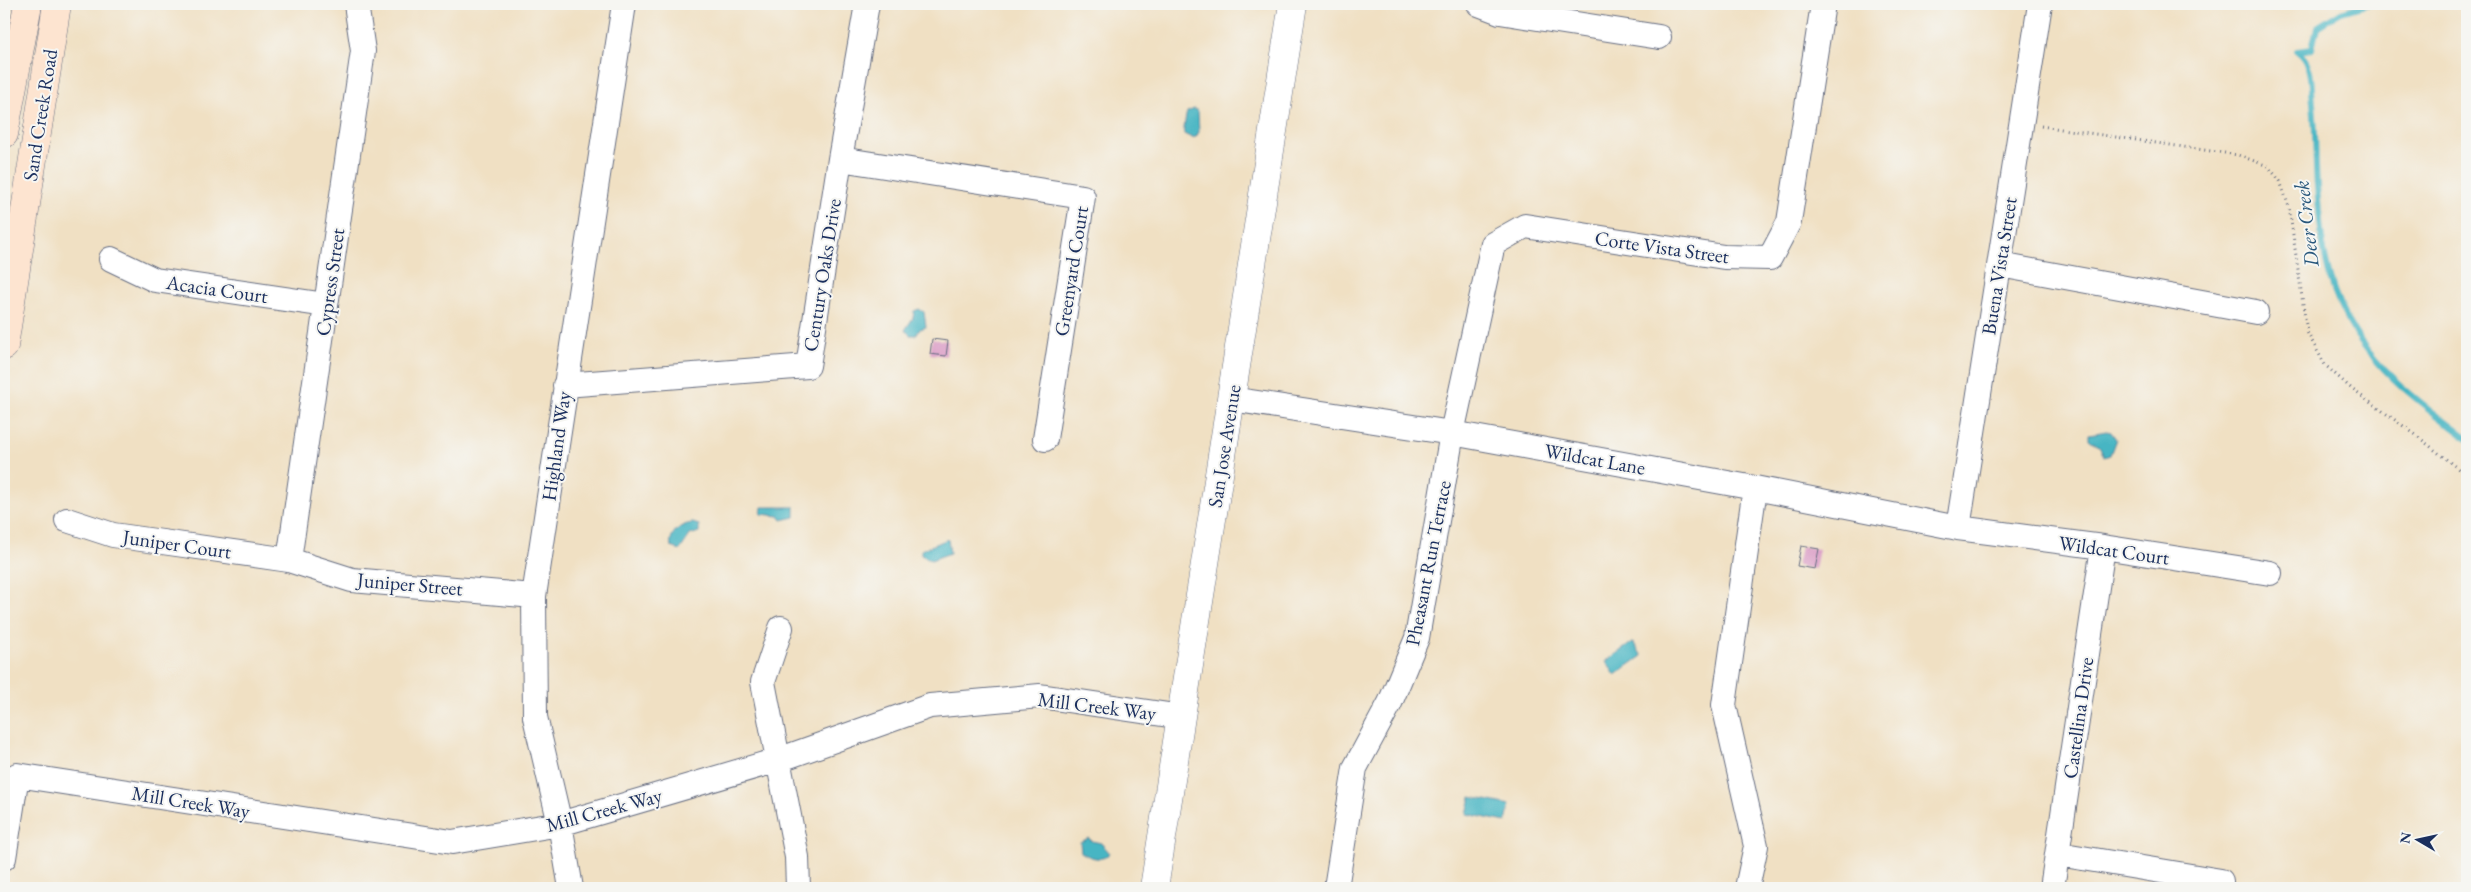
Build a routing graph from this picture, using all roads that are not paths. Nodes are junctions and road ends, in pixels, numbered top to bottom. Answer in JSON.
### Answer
{"nodes":[{"id":1,"x":28,"y":4,"type":"edge"},
{"id":2,"x":57,"y":4,"type":"edge"},
{"id":3,"x":356,"y":4,"type":"edge"},
{"id":4,"x":624,"y":4,"type":"edge"},
{"id":5,"x":867,"y":4,"type":"edge"},
{"id":6,"x":1293,"y":4,"type":"edge"},
{"id":7,"x":1480,"y":4,"type":"edge"},
{"id":8,"x":1823,"y":4,"type":"edge"},
{"id":9,"x":2040,"y":4,"type":"edge"},
{"id":10,"x":1659,"y":37,"type":"dead end"},
{"id":11,"x":4,"y":134,"type":"edge"},
{"id":12,"x":840,"y":159,"type":"junction"},
{"id":13,"x":111,"y":259,"type":"dead end"},
{"id":14,"x":2000,"y":265,"type":"junction"},
{"id":15,"x":326,"y":305,"type":"junction"},
{"id":16,"x":2256,"y":312,"type":"dead end"},
{"id":17,"x":4,"y":346,"type":"edge"},
{"id":18,"x":565,"y":385,"type":"junction"},
{"id":19,"x":1231,"y":400,"type":"junction"},
{"id":20,"x":1452,"y":433,"type":"junction"},
{"id":21,"x":1045,"y":439,"type":"dead end"},
{"id":22,"x":1755,"y":488,"type":"junction"},
{"id":23,"x":67,"y":520,"type":"dead end"},
{"id":24,"x":1958,"y":528,"type":"junction"},
{"id":25,"x":2103,"y":547,"type":"junction"},
{"id":26,"x":289,"y":560,"type":"junction"},
{"id":27,"x":2270,"y":573,"type":"dead end"},
{"id":28,"x":534,"y":596,"type":"junction"},
{"id":29,"x":781,"y":628,"type":"dead end"},
{"id":30,"x":1182,"y":717,"type":"junction"},
{"id":31,"x":778,"y":760,"type":"junction"},
{"id":32,"x":560,"y":824,"type":"junction"},
{"id":33,"x":2058,"y":854,"type":"junction"},
{"id":34,"x":4,"y":858,"type":"edge"},
{"id":35,"x":2221,"y":882,"type":"dead end"},
{"id":36,"x":571,"y":888,"type":"edge"},
{"id":37,"x":798,"y":888,"type":"edge"},
{"id":38,"x":1154,"y":888,"type":"edge"},
{"id":39,"x":1336,"y":888,"type":"edge"},
{"id":40,"x":1747,"y":888,"type":"edge"},
{"id":41,"x":2052,"y":888,"type":"edge"}],
"edges":[{"from":1,"to":11,"type":"main road","name":"Sand Creek Road"},
{"from":2,"to":17,"type":"main road","name":"Sand Creek Road"},
{"from":3,"to":15,"type":"street","name":"Cypress Street"},
{"from":4,"to":18,"type":"street","name":"Highland Way"},
{"from":5,"to":12,"type":"street","name":"Century Oaks Drive"},
{"from":6,"to":19,"type":"street","name":"San Jose Avenue"},
{"from":7,"to":10,"type":"street"},
{"from":8,"to":20,"type":"street","name":"Corte Vista Street"},
{"from":9,"to":14,"type":"street","name":"Buena Vista Street"},
{"from":12,"to":18,"type":"street","name":"Century Oaks Drive"},
{"from":12,"to":21,"type":"street","name":"Greenyard Court"},
{"from":13,"to":15,"type":"street","name":"Acacia Court"},
{"from":14,"to":16,"type":"street"},
{"from":14,"to":24,"type":"street","name":"Buena Vista Street"},
{"from":15,"to":26,"type":"street","name":"Cypress Street"},
{"from":18,"to":28,"type":"street","name":"Highland Way"},
{"from":19,"to":20,"type":"street","name":"Wildcat Lane"},
{"from":19,"to":30,"type":"street","name":"San Jose Avenue"},
{"from":20,"to":22,"type":"street","name":"Wildcat Lane"},
{"from":20,"to":39,"type":"street","name":"Pheasant Run Terrace"},
{"from":22,"to":24,"type":"street","name":"Wildcat Lane"},
{"from":22,"to":40,"type":"street"},
{"from":23,"to":26,"type":"street","name":"Juniper Court"},
{"from":24,"to":25,"type":"street","name":"Wildcat Court"},
{"from":25,"to":27,"type":"street","name":"Wildcat Court"},
{"from":25,"to":33,"type":"street","name":"Castellina Drive"},
{"from":26,"to":28,"type":"street","name":"Juniper Street"},
{"from":28,"to":32,"type":"street","name":"Highland Way"},
{"from":29,"to":31,"type":"street"},
{"from":30,"to":31,"type":"street","name":"Mill Creek Way"},
{"from":30,"to":38,"type":"street","name":"San Jose Avenue"},
{"from":31,"to":32,"type":"street","name":"Mill Creek Way"},
{"from":31,"to":37,"type":"street"},
{"from":32,"to":34,"type":"street","name":"Mill Creek Way"},
{"from":32,"to":36,"type":"street","name":"Highland Way"},
{"from":33,"to":35,"type":"street"},
{"from":33,"to":41,"type":"street","name":"Castellina Drive"}]}
